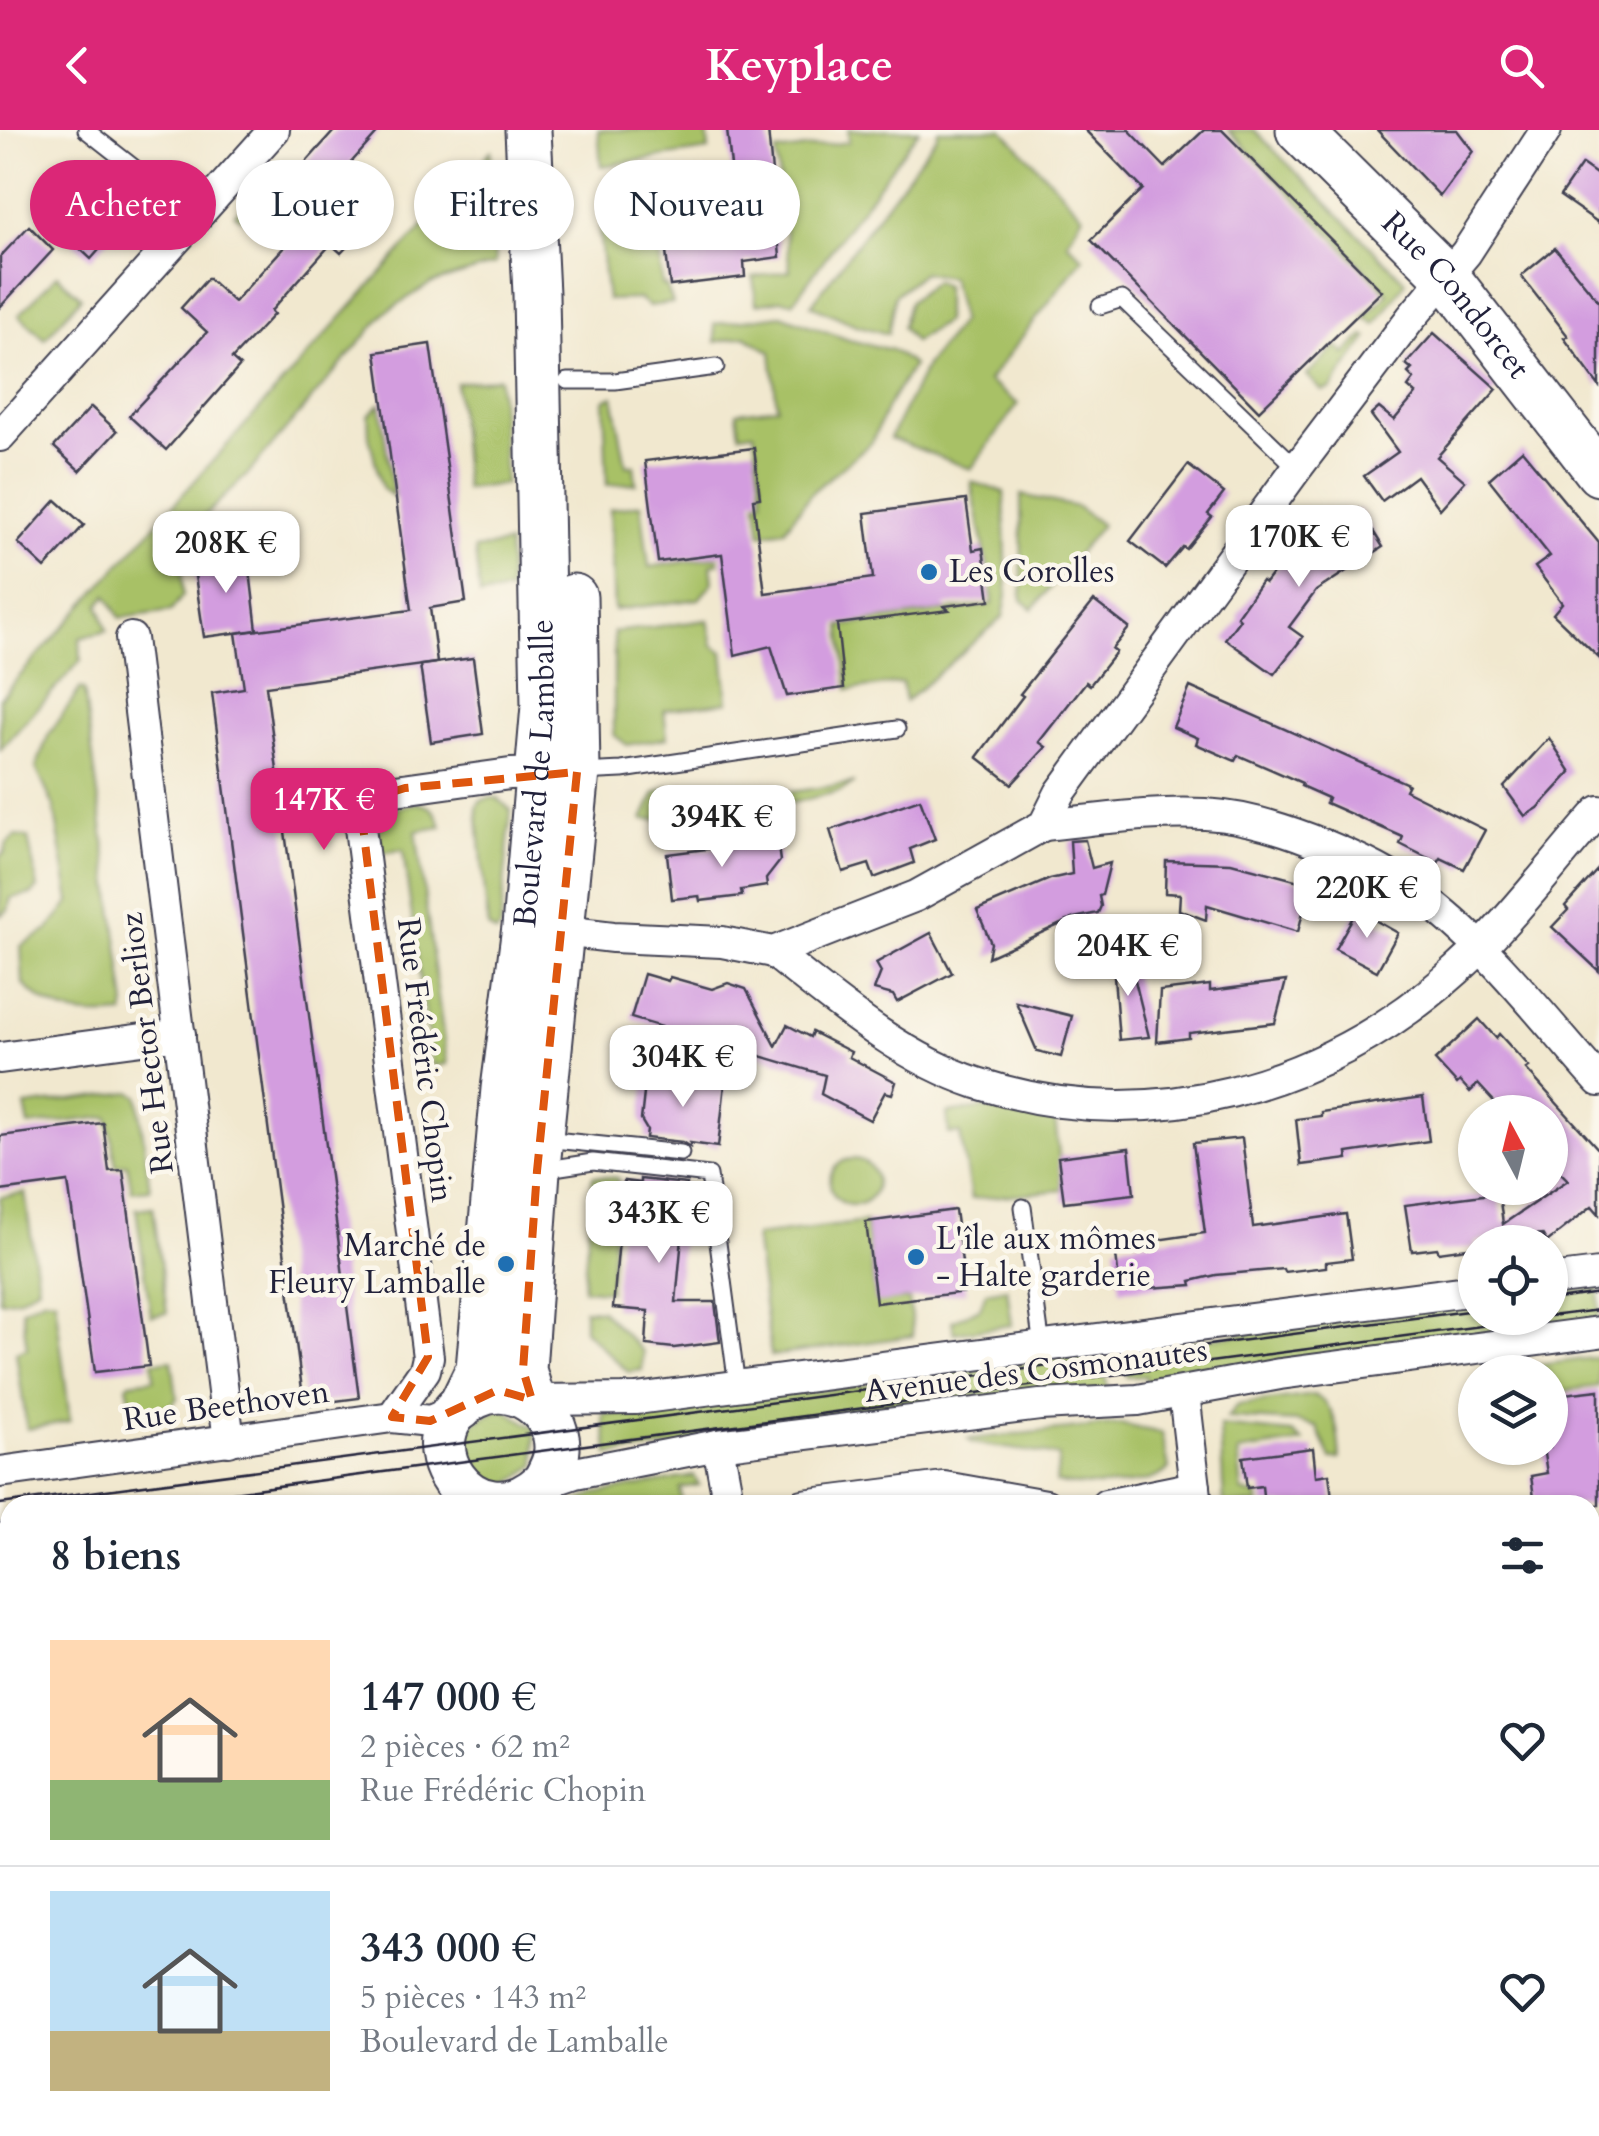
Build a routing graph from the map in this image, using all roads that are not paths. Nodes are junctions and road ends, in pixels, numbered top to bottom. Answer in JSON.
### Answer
{"nodes":[{"id":1,"x":86,"y":130,"type":"edge"},
{"id":2,"x":274,"y":130,"type":"edge"},
{"id":3,"x":528,"y":130,"type":"edge"},
{"id":4,"x":557,"y":130,"type":"edge"},
{"id":5,"x":1299,"y":130,"type":"edge"},
{"id":6,"x":1546,"y":130,"type":"edge"},
{"id":7,"x":124,"y":160,"type":"edge"},
{"id":8,"x":216,"y":196,"type":"edge"},
{"id":9,"x":167,"y":250,"type":"edge"},
{"id":10,"x":1447,"y":277,"type":"junction"},
{"id":11,"x":1100,"y":306,"type":"dead end"},
{"id":12,"x":716,"y":367,"type":"dead end"},
{"id":13,"x":567,"y":381,"type":"junction"},
{"id":14,"x":0,"y":436,"type":"edge"},
{"id":15,"x":1297,"y":468,"type":"junction"},
{"id":16,"x":1599,"y":473,"type":"edge"},
{"id":17,"x":130,"y":638,"type":"dead end"},
{"id":18,"x":897,"y":729,"type":"dead end"},
{"id":19,"x":558,"y":772,"type":"junction"},
{"id":20,"x":1599,"y":811,"type":"edge"},
{"id":21,"x":1044,"y":825,"type":"junction"},
{"id":22,"x":544,"y":929,"type":"junction"},
{"id":23,"x":1479,"y":949,"type":"junction"},
{"id":24,"x":773,"y":952,"type":"junction"},
{"id":25,"x":180,"y":1034,"type":"junction"},
{"id":26,"x":0,"y":1058,"type":"edge"},
{"id":27,"x":1599,"y":1080,"type":"edge"},
{"id":28,"x":682,"y":1153,"type":"dead end"},
{"id":29,"x":538,"y":1155,"type":"junction"},
{"id":30,"x":1023,"y":1208,"type":"dead end"},
{"id":31,"x":1599,"y":1274,"type":"edge"},
{"id":32,"x":1568,"y":1278,"type":"edge"},
{"id":33,"x":1458,"y":1292,"type":"edge"},
{"id":34,"x":1599,"y":1332,"type":"edge"},
{"id":35,"x":1042,"y":1347,"type":"junction"},
{"id":36,"x":738,"y":1386,"type":"junction"},
{"id":37,"x":1184,"y":1394,"type":"junction"},
{"id":38,"x":532,"y":1400,"type":"junction"},
{"id":39,"x":460,"y":1408,"type":"junction"},
{"id":40,"x":392,"y":1417,"type":"junction"},
{"id":41,"x":229,"y":1441,"type":"junction"},
{"id":42,"x":718,"y":1445,"type":"junction"},
{"id":43,"x":0,"y":1472,"type":"edge"},
{"id":44,"x":538,"y":1494,"type":"edge"},
{"id":45,"x":462,"y":1495,"type":"edge"},
{"id":46,"x":727,"y":1495,"type":"edge"},
{"id":47,"x":1196,"y":1495,"type":"edge"}],
"edges":[{"from":1,"to":7,"type":"lane"},
{"from":2,"to":8,"type":"street"},
{"from":3,"to":19,"type":"street","name":"Boulevard de Lamballe"},
{"from":4,"to":13,"type":"street","name":"Boulevard de Lamballe"},
{"from":5,"to":10,"type":"street","name":"Rue Condorcet"},
{"from":6,"to":10,"type":"street"},
{"from":9,"to":14,"type":"street"},
{"from":10,"to":15,"type":"street"},
{"from":10,"to":16,"type":"street","name":"Rue Condorcet"},
{"from":11,"to":15,"type":"lane"},
{"from":12,"to":13,"type":"lane"},
{"from":13,"to":19,"type":"street","name":"Boulevard de Lamballe"},
{"from":15,"to":21,"type":"street"},
{"from":17,"to":25,"type":"street","name":"Rue Hector Berlioz"},
{"from":18,"to":19,"type":"lane"},
{"from":19,"to":22,"type":"street","name":"Boulevard de Lamballe"},
{"from":19,"to":40,"type":"street","name":"Rue Frédéric Chopin"},
{"from":20,"to":23,"type":"street"},
{"from":21,"to":23,"type":"street"},
{"from":21,"to":24,"type":"street"},
{"from":22,"to":24,"type":"street"},
{"from":22,"to":29,"type":"street","name":"Boulevard de Lamballe"},
{"from":22,"to":39,"type":"street","name":"Boulevard de Lamballe"},
{"from":23,"to":24,"type":"street"},
{"from":23,"to":27,"type":"street"},
{"from":25,"to":26,"type":"street"},
{"from":25,"to":41,"type":"street","name":"Rue Hector Berlioz"},
{"from":28,"to":29,"type":"lane"},
{"from":29,"to":36,"type":"lane"},
{"from":29,"to":38,"type":"street","name":"Boulevard de Lamballe"},
{"from":30,"to":35,"type":"lane"},
{"from":31,"to":32,"type":"street"},
{"from":33,"to":35,"type":"street","name":"Avenue des Cosmonautes"},
{"from":34,"to":37,"type":"street","name":"Avenue des Cosmonautes"},
{"from":35,"to":36,"type":"street","name":"Avenue des Cosmonautes"},
{"from":36,"to":38,"type":"street","name":"Avenue des Cosmonautes"},
{"from":37,"to":42,"type":"street","name":"Avenue des Cosmonautes"},
{"from":37,"to":47,"type":"street"},
{"from":38,"to":39,"type":"street"},
{"from":38,"to":44,"type":"street"},
{"from":39,"to":40,"type":"street","name":"Rue Beethoven"},
{"from":39,"to":45,"type":"street"},
{"from":40,"to":41,"type":"street","name":"Rue Beethoven"},
{"from":41,"to":43,"type":"street","name":"Rue Beethoven"},
{"from":42,"to":44,"type":"street","name":"Avenue des Cosmonautes"},
{"from":42,"to":46,"type":"street"}]}
